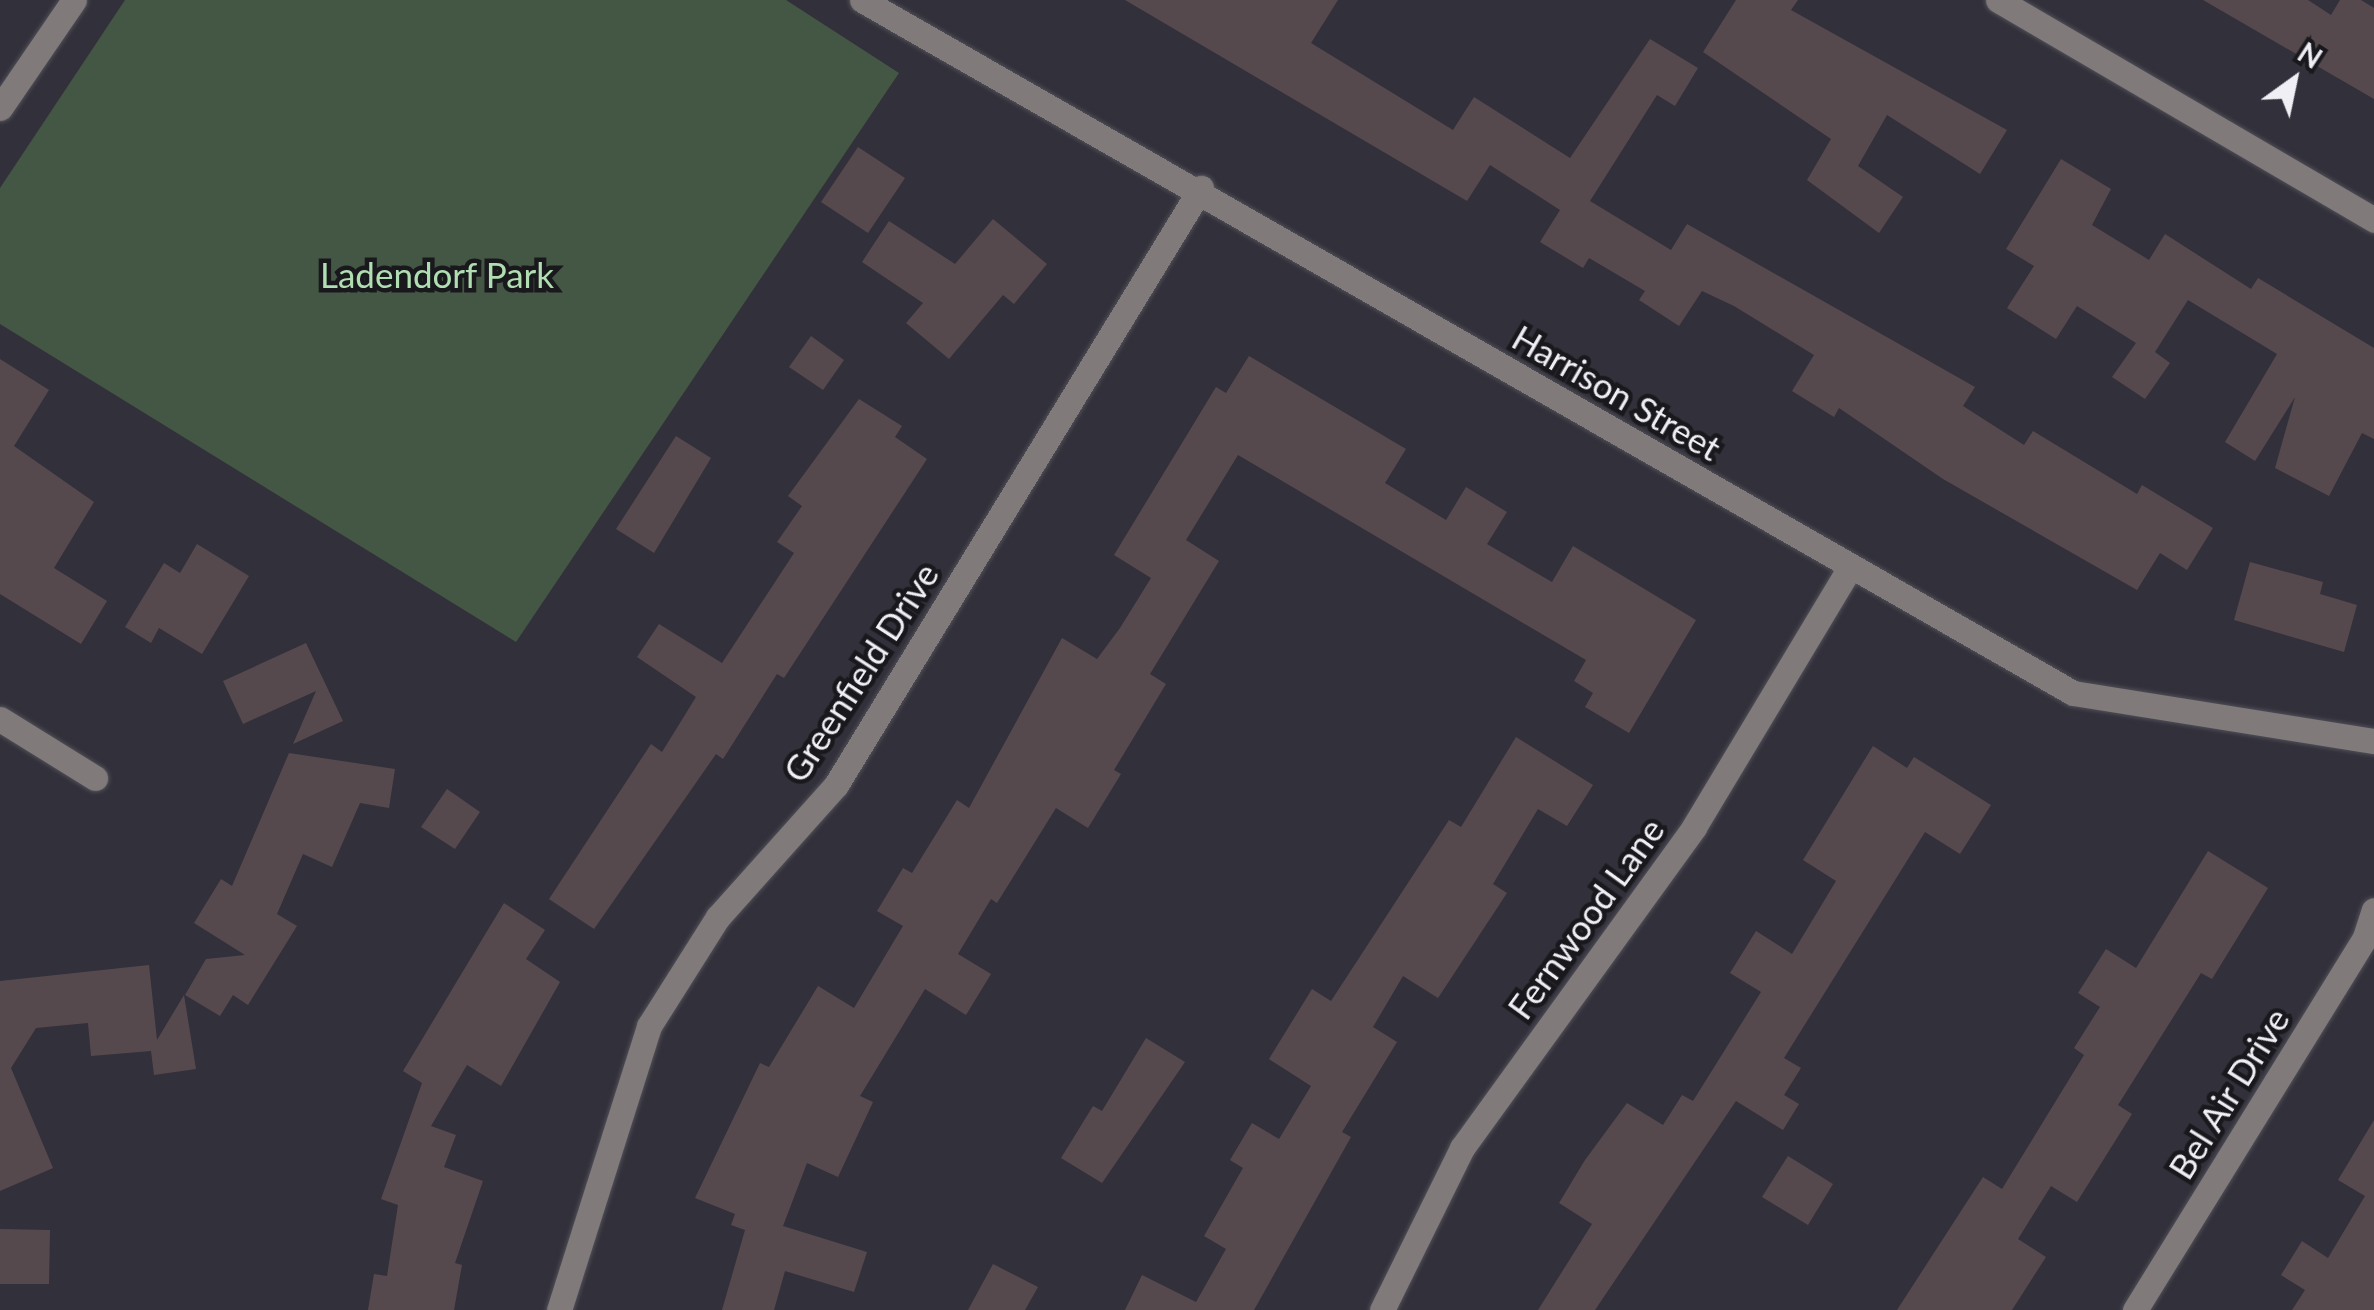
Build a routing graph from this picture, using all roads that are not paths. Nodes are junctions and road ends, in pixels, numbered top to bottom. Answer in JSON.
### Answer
{"nodes":[{"id":1,"x":74,"y":0,"type":"edge"},
{"id":2,"x":862,"y":0,"type":"edge"},
{"id":3,"x":1998,"y":0,"type":"edge"},
{"id":4,"x":0,"y":108,"type":"edge"},
{"id":5,"x":1202,"y":188,"type":"junction"},
{"id":6,"x":2374,"y":220,"type":"edge"},
{"id":7,"x":1849,"y":569,"type":"junction"},
{"id":8,"x":0,"y":720,"type":"edge"},
{"id":9,"x":2374,"y":742,"type":"edge"},
{"id":10,"x":94,"y":778,"type":"dead end"},
{"id":11,"x":2374,"y":910,"type":"edge"},
{"id":12,"x":560,"y":1310,"type":"edge"},
{"id":13,"x":1382,"y":1310,"type":"edge"},
{"id":14,"x":2135,"y":1310,"type":"edge"}],
"edges":[{"from":1,"to":4,"type":"street"},
{"from":2,"to":5,"type":"street","name":"Harrison Street"},
{"from":3,"to":6,"type":"street"},
{"from":5,"to":7,"type":"street","name":"Harrison Street"},
{"from":5,"to":12,"type":"street","name":"Greenfield Drive"},
{"from":7,"to":9,"type":"street","name":"Harrison Street"},
{"from":7,"to":13,"type":"street","name":"Fernwood Lane"},
{"from":8,"to":10,"type":"street"},
{"from":11,"to":14,"type":"street","name":"Bel Air Drive"}]}
